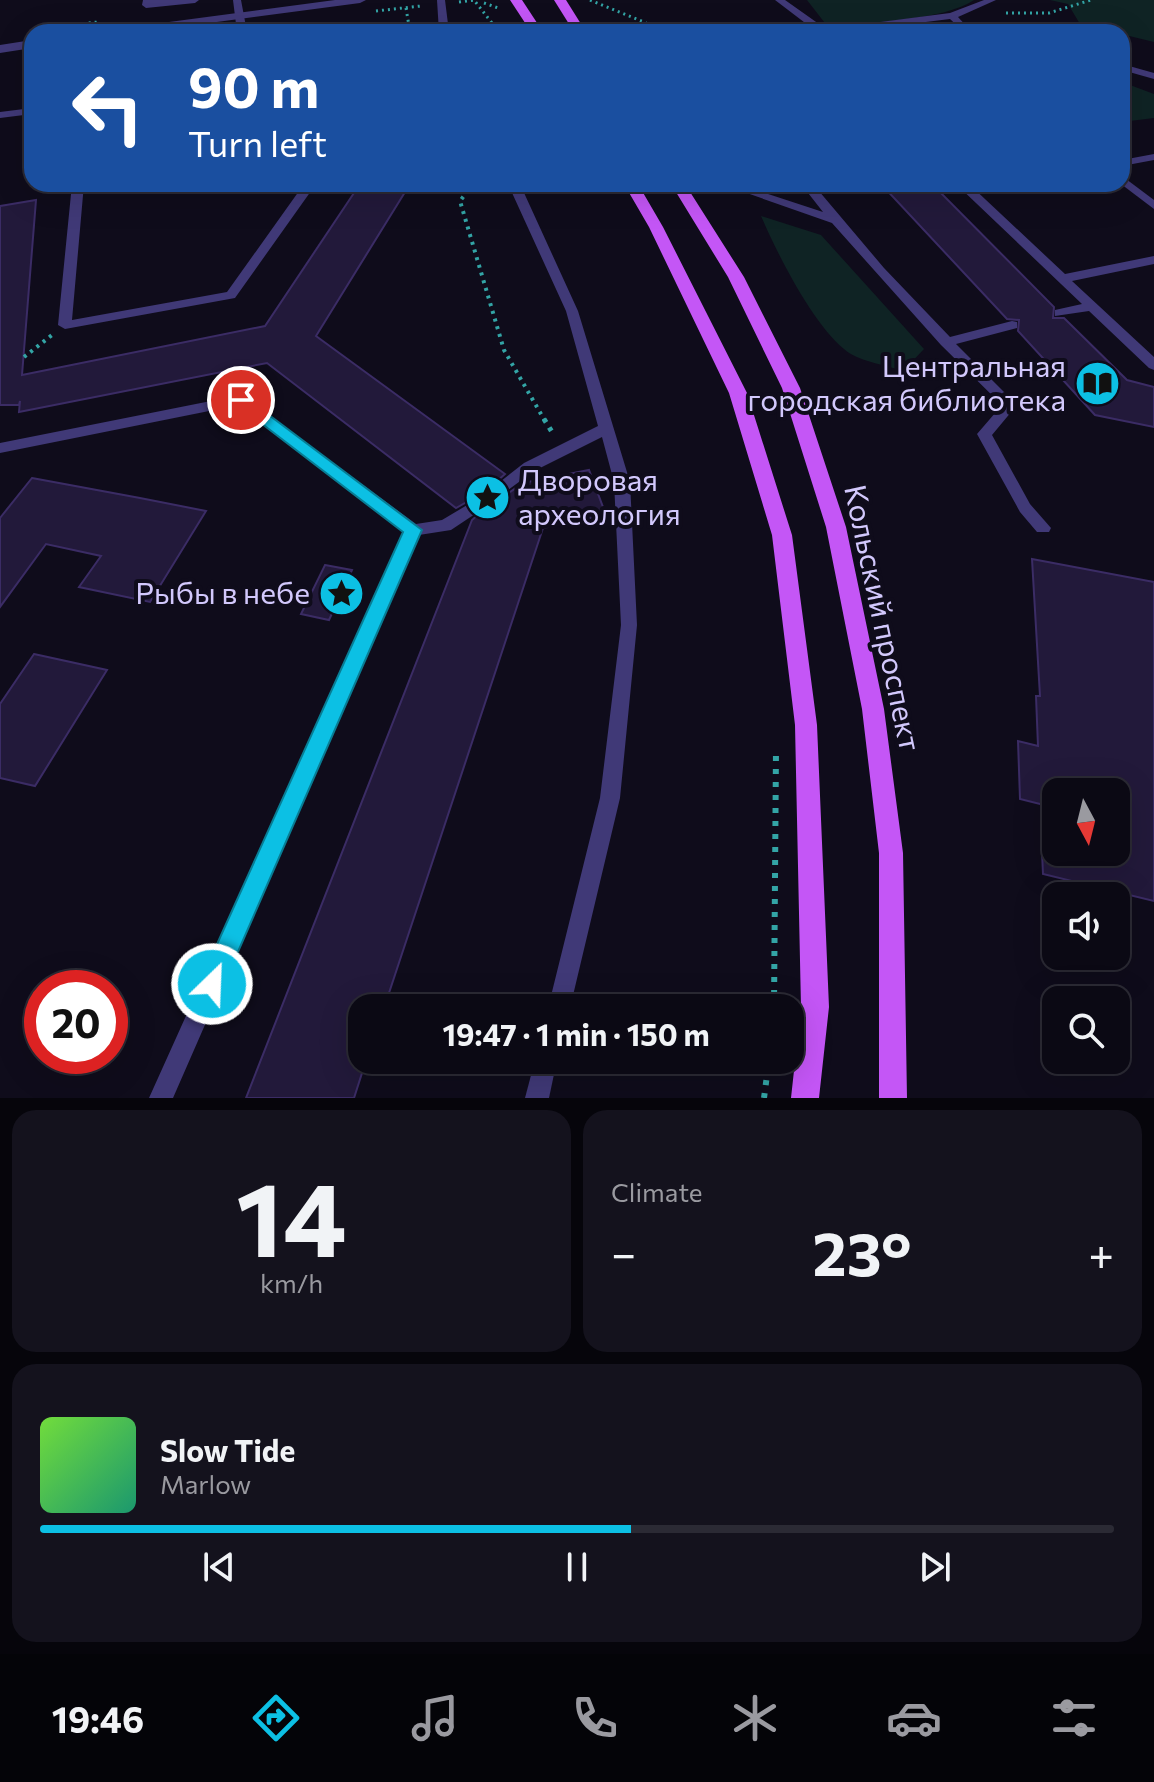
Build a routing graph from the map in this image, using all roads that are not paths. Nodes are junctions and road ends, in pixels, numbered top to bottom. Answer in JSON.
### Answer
{"nodes":[{"id":1,"x":147,"y":0,"type":"edge"},
{"id":2,"x":195,"y":0,"type":"edge"},
{"id":3,"x":237,"y":0,"type":"edge"},
{"id":4,"x":360,"y":0,"type":"edge"},
{"id":5,"x":441,"y":0,"type":"edge"},
{"id":6,"x":516,"y":0,"type":"edge"},
{"id":7,"x":560,"y":0,"type":"edge"},
{"id":8,"x":779,"y":0,"type":"edge"},
{"id":9,"x":992,"y":0,"type":"edge"},
{"id":10,"x":952,"y":16,"type":"junction"},
{"id":11,"x":239,"y":17,"type":"junction"},
{"id":12,"x":182,"y":24,"type":"edge"},
{"id":13,"x":240,"y":24,"type":"edge"},
{"id":14,"x":443,"y":24,"type":"edge"},
{"id":15,"x":532,"y":24,"type":"edge"},
{"id":16,"x":575,"y":24,"type":"edge"},
{"id":17,"x":812,"y":24,"type":"edge"},
{"id":18,"x":888,"y":24,"type":"edge"},
{"id":19,"x":959,"y":24,"type":"edge"},
{"id":20,"x":24,"y":45,"type":"edge"},
{"id":21,"x":0,"y":49,"type":"edge"},
{"id":22,"x":1130,"y":69,"type":"edge"},
{"id":23,"x":1154,"y":76,"type":"edge"},
{"id":24,"x":24,"y":112,"type":"edge"},
{"id":25,"x":0,"y":115,"type":"edge"},
{"id":26,"x":1154,"y":157,"type":"edge"},
{"id":27,"x":1130,"y":162,"type":"edge"},
{"id":28,"x":1130,"y":186,"type":"edge"},
{"id":29,"x":77,"y":192,"type":"edge"},
{"id":30,"x":304,"y":192,"type":"edge"},
{"id":31,"x":518,"y":192,"type":"edge"},
{"id":32,"x":636,"y":192,"type":"edge"},
{"id":33,"x":683,"y":192,"type":"edge"},
{"id":34,"x":751,"y":192,"type":"edge"},
{"id":35,"x":813,"y":192,"type":"edge"},
{"id":36,"x":970,"y":192,"type":"edge"},
{"id":37,"x":1154,"y":206,"type":"edge"},
{"id":38,"x":835,"y":220,"type":"junction"},
{"id":39,"x":1154,"y":260,"type":"edge"},
{"id":40,"x":1061,"y":279,"type":"junction"},
{"id":41,"x":1089,"y":307,"type":"junction"},
{"id":42,"x":1060,"y":313,"type":"dead end"},
{"id":43,"x":1012,"y":325,"type":"dead end"},
{"id":44,"x":946,"y":342,"type":"junction"},
{"id":45,"x":1154,"y":365,"type":"edge"},
{"id":46,"x":607,"y":428,"type":"junction"},
{"id":47,"x":0,"y":448,"type":"edge"},
{"id":48,"x":499,"y":489,"type":"dead end"},
{"id":49,"x":479,"y":504,"type":"dead end"},
{"id":50,"x":1043,"y":528,"type":"dead end"},
{"id":51,"x":413,"y":530,"type":"junction"},
{"id":52,"x":562,"y":994,"type":"edge"},
{"id":53,"x":543,"y":1074,"type":"edge"},
{"id":54,"x":161,"y":1098,"type":"edge"},
{"id":55,"x":537,"y":1098,"type":"edge"},
{"id":56,"x":805,"y":1098,"type":"edge"},
{"id":57,"x":893,"y":1098,"type":"edge"}],
"edges":[{"from":1,"to":2,"type":"lane"},
{"from":3,"to":11,"type":"lane"},
{"from":4,"to":11,"type":"street"},
{"from":5,"to":14,"type":"lane"},
{"from":6,"to":15,"type":"main road"},
{"from":7,"to":16,"type":"main road"},
{"from":8,"to":17,"type":"lane"},
{"from":9,"to":10,"type":"lane"},
{"from":10,"to":18,"type":"lane"},
{"from":10,"to":19,"type":"lane"},
{"from":11,"to":12,"type":"street"},
{"from":11,"to":13,"type":"lane"},
{"from":20,"to":21,"type":"street"},
{"from":22,"to":23,"type":"lane"},
{"from":24,"to":25,"type":"lane"},
{"from":26,"to":27,"type":"lane"},
{"from":28,"to":37,"type":"lane"},
{"from":29,"to":30,"type":"lane"},
{"from":31,"to":46,"type":"lane"},
{"from":32,"to":56,"type":"main road"},
{"from":33,"to":57,"type":"main road","name":"Кольский проспект"},
{"from":34,"to":38,"type":"lane"},
{"from":35,"to":38,"type":"lane"},
{"from":36,"to":40,"type":"lane"},
{"from":38,"to":44,"type":"lane"},
{"from":39,"to":40,"type":"lane"},
{"from":40,"to":41,"type":"lane"},
{"from":41,"to":42,"type":"lane"},
{"from":41,"to":45,"type":"lane"},
{"from":43,"to":44,"type":"lane"},
{"from":44,"to":50,"type":"lane"},
{"from":46,"to":48,"type":"lane"},
{"from":46,"to":52,"type":"lane"},
{"from":47,"to":51,"type":"lane"},
{"from":49,"to":51,"type":"lane"},
{"from":51,"to":54,"type":"lane"},
{"from":53,"to":55,"type":"lane"}]}
